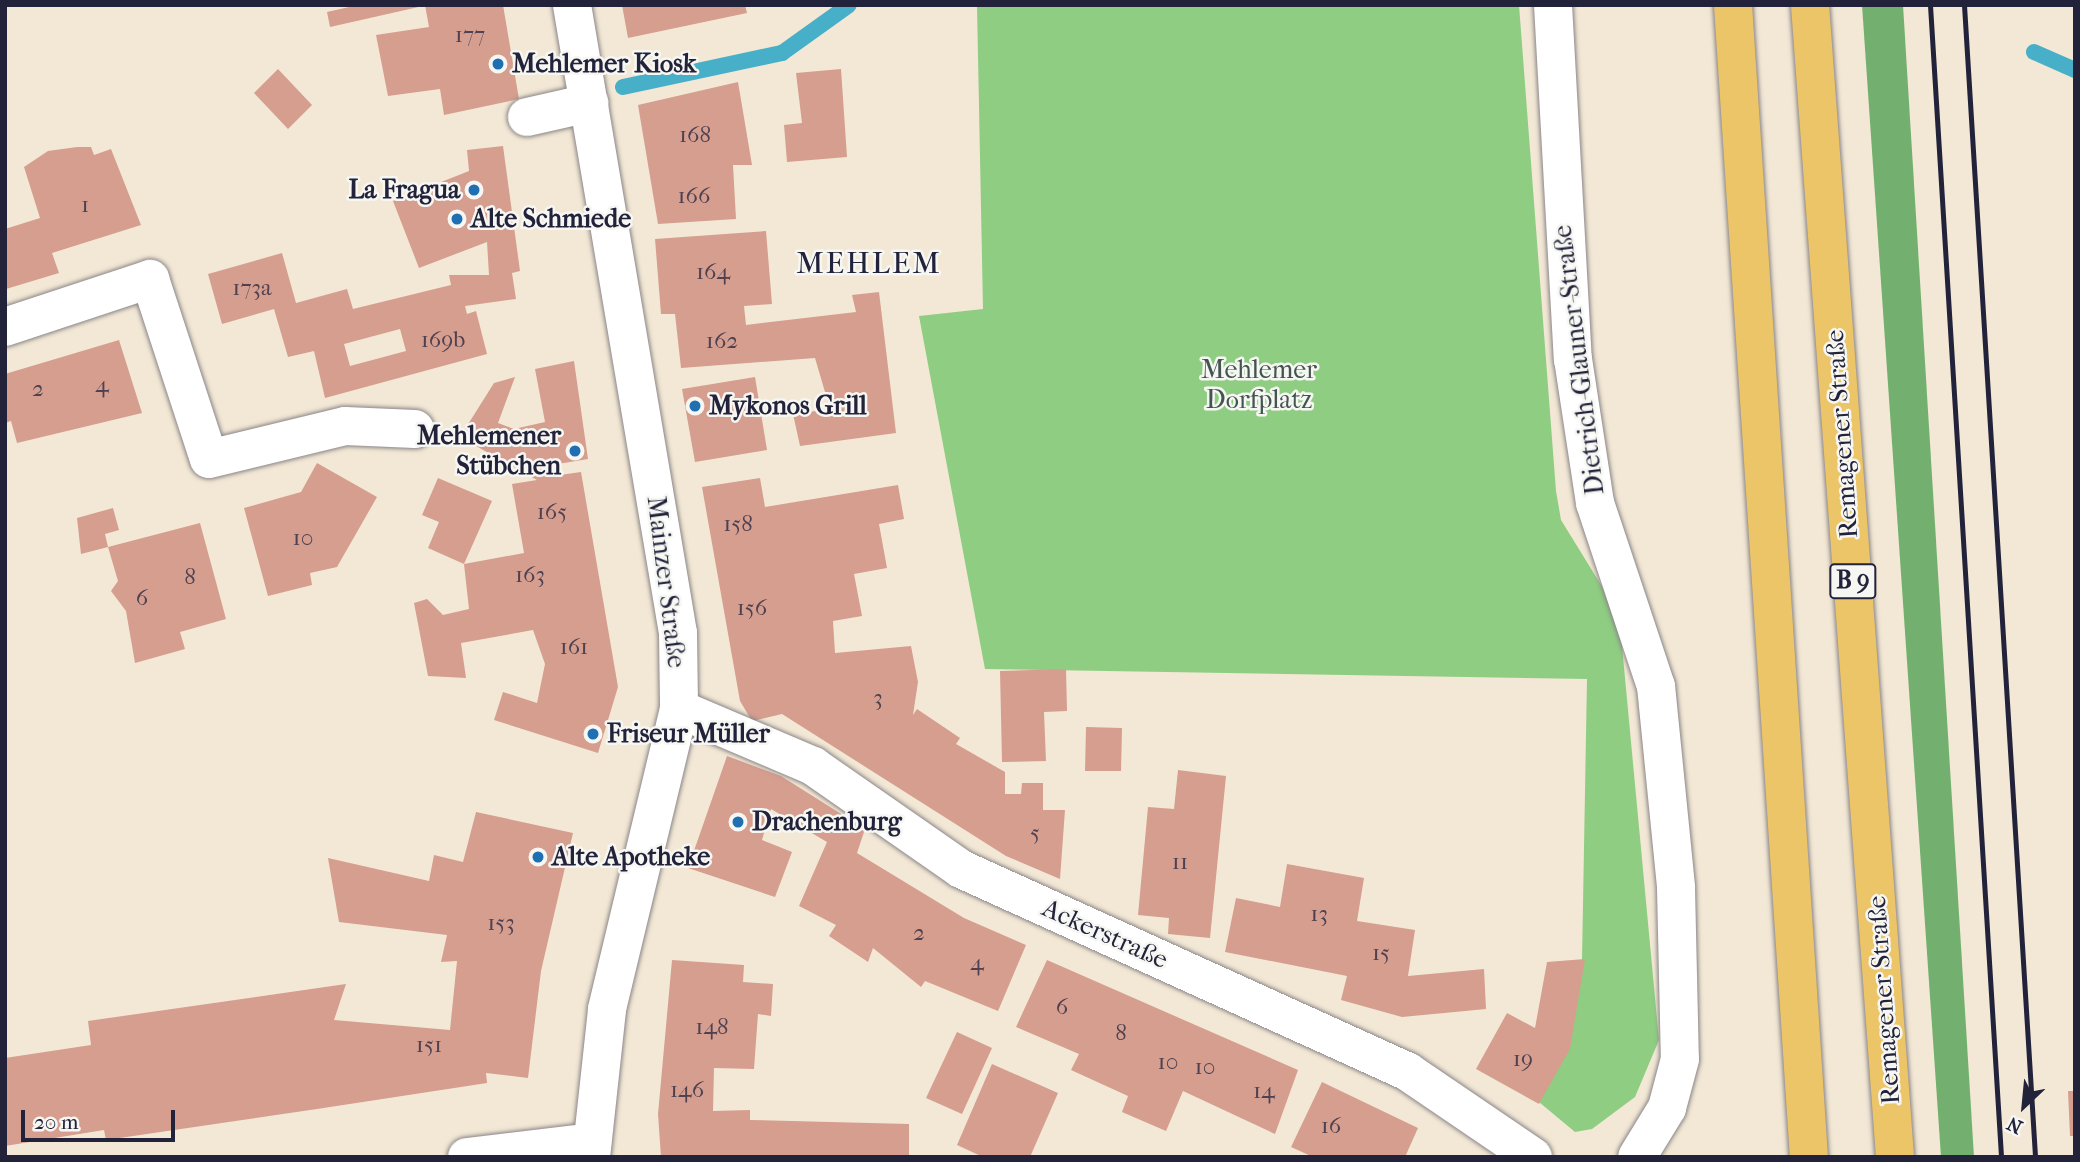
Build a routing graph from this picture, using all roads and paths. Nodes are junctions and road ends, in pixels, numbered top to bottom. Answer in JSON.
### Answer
{"nodes":[{"id":1,"x":572,"y":5,"type":"edge"},
{"id":2,"x":1553,"y":5,"type":"edge"},
{"id":3,"x":1733,"y":5,"type":"edge"},
{"id":4,"x":1810,"y":5,"type":"edge"},
{"id":5,"x":589,"y":103,"type":"junction"},
{"id":6,"x":527,"y":117,"type":"dead end"},
{"id":7,"x":5,"y":327,"type":"edge"},
{"id":8,"x":415,"y":429,"type":"dead end"},
{"id":9,"x":678,"y":709,"type":"junction"},
{"id":10,"x":592,"y":1150,"type":"edge"},
{"id":11,"x":467,"y":1157,"type":"edge"},
{"id":12,"x":1533,"y":1157,"type":"edge"},
{"id":13,"x":1637,"y":1157,"type":"edge"},
{"id":14,"x":1810,"y":1157,"type":"edge"},
{"id":15,"x":1895,"y":1157,"type":"edge"}],
"edges":[{"from":1,"to":5,"type":"street","name":"Mainzer Straße"},
{"from":2,"to":13,"type":"street","name":"Dietrich-Glauner-Straße"},
{"from":3,"to":14,"type":"main road"},
{"from":4,"to":15,"type":"main road","name":"Remagener Straße","number":"B 9"},
{"from":5,"to":6,"type":"street"},
{"from":5,"to":9,"type":"street","name":"Mainzer Straße"},
{"from":7,"to":8,"type":"street"},
{"from":9,"to":10,"type":"street","name":"Mainzer Straße"},
{"from":9,"to":12,"type":"street","name":"Ackerstraße"},
{"from":10,"to":11,"type":"street"}]}
